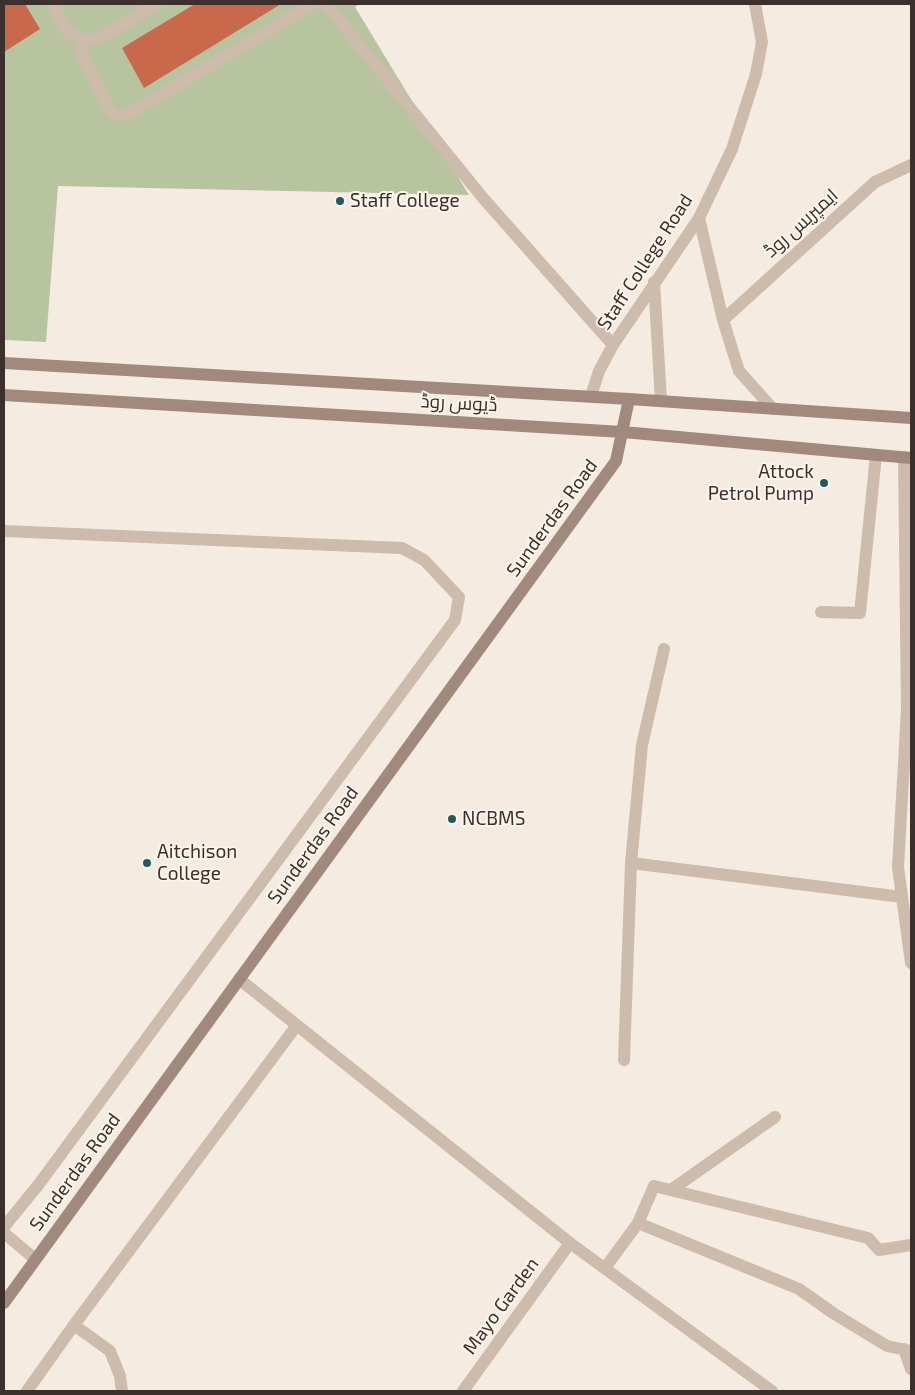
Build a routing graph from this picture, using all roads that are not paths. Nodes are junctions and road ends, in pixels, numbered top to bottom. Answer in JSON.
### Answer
{"nodes":[{"id":1,"x":52,"y":4,"type":"edge"},
{"id":2,"x":157,"y":4,"type":"edge"},
{"id":3,"x":313,"y":4,"type":"edge"},
{"id":4,"x":326,"y":4,"type":"edge"},
{"id":5,"x":755,"y":4,"type":"edge"},
{"id":6,"x":83,"y":40,"type":"junction"},
{"id":7,"x":911,"y":165,"type":"edge"},
{"id":8,"x":699,"y":218,"type":"junction"},
{"id":9,"x":654,"y":282,"type":"junction"},
{"id":10,"x":724,"y":320,"type":"junction"},
{"id":11,"x":613,"y":345,"type":"junction"},
{"id":12,"x":4,"y":363,"type":"edge"},
{"id":13,"x":4,"y":395,"type":"edge"},
{"id":14,"x":591,"y":396,"type":"junction"},
{"id":15,"x":629,"y":398,"type":"junction"},
{"id":16,"x":661,"y":401,"type":"junction"},
{"id":17,"x":773,"y":409,"type":"junction"},
{"id":18,"x":911,"y":418,"type":"edge"},
{"id":19,"x":623,"y":432,"type":"junction"},
{"id":20,"x":876,"y":455,"type":"junction"},
{"id":21,"x":908,"y":457,"type":"edge"},
{"id":22,"x":4,"y":532,"type":"edge"},
{"id":23,"x":821,"y":612,"type":"dead end"},
{"id":24,"x":664,"y":649,"type":"dead end"},
{"id":25,"x":631,"y":863,"type":"junction"},
{"id":26,"x":902,"y":897,"type":"junction"},
{"id":27,"x":911,"y":963,"type":"edge"},
{"id":28,"x":239,"y":979,"type":"junction"},
{"id":29,"x":297,"y":1025,"type":"junction"},
{"id":30,"x":624,"y":1060,"type":"dead end"},
{"id":31,"x":774,"y":1117,"type":"dead end"},
{"id":32,"x":671,"y":1190,"type":"junction"},
{"id":33,"x":638,"y":1223,"type":"junction"},
{"id":34,"x":4,"y":1227,"type":"edge"},
{"id":35,"x":4,"y":1233,"type":"edge"},
{"id":36,"x":570,"y":1243,"type":"junction"},
{"id":37,"x":911,"y":1245,"type":"edge"},
{"id":38,"x":35,"y":1259,"type":"junction"},
{"id":39,"x":605,"y":1268,"type":"junction"},
{"id":40,"x":4,"y":1303,"type":"edge"},
{"id":41,"x":74,"y":1325,"type":"junction"},
{"id":42,"x":908,"y":1350,"type":"edge"},
{"id":43,"x":911,"y":1369,"type":"edge"},
{"id":44,"x":27,"y":1391,"type":"edge"},
{"id":45,"x":122,"y":1391,"type":"edge"},
{"id":46,"x":463,"y":1391,"type":"edge"},
{"id":47,"x":772,"y":1391,"type":"edge"}],
"edges":[{"from":1,"to":6,"type":"street"},
{"from":2,"to":6,"type":"street"},
{"from":3,"to":6,"type":"street"},
{"from":4,"to":11,"type":"street"},
{"from":5,"to":8,"type":"street","name":"Staff College Road"},
{"from":7,"to":10,"type":"street","name":"ایمپریس روڈ"},
{"from":8,"to":9,"type":"street","name":"Staff College Road"},
{"from":8,"to":10,"type":"street"},
{"from":9,"to":11,"type":"street","name":"Staff College Road"},
{"from":9,"to":16,"type":"street"},
{"from":10,"to":17,"type":"street"},
{"from":11,"to":14,"type":"street","name":"Staff College Road"},
{"from":12,"to":14,"type":"main road","name":"ڈیوس روڈ"},
{"from":13,"to":19,"type":"main road","name":"ڈیوس روڈ"},
{"from":14,"to":15,"type":"main road","name":"ڈیوس روڈ"},
{"from":15,"to":16,"type":"main road","name":"ڈیوس روڈ"},
{"from":15,"to":19,"type":"main road","name":"Sunderdas Road"},
{"from":16,"to":17,"type":"main road","name":"ڈیوس روڈ"},
{"from":17,"to":18,"type":"main road","name":"ڈیوس روڈ"},
{"from":19,"to":20,"type":"main road","name":"ڈیوس روڈ"},
{"from":19,"to":28,"type":"main road","name":"Sunderdas Road"},
{"from":20,"to":21,"type":"main road","name":"ڈیوس روڈ"},
{"from":20,"to":23,"type":"street"},
{"from":21,"to":26,"type":"street"},
{"from":22,"to":34,"type":"street"},
{"from":24,"to":25,"type":"street"},
{"from":25,"to":26,"type":"street"},
{"from":25,"to":30,"type":"street"},
{"from":26,"to":27,"type":"street"},
{"from":28,"to":29,"type":"street"},
{"from":28,"to":38,"type":"main road","name":"Sunderdas Road"},
{"from":29,"to":36,"type":"street"},
{"from":29,"to":41,"type":"street"},
{"from":31,"to":32,"type":"street"},
{"from":32,"to":33,"type":"street"},
{"from":32,"to":37,"type":"street"},
{"from":33,"to":39,"type":"street"},
{"from":33,"to":42,"type":"street"},
{"from":35,"to":38,"type":"street"},
{"from":36,"to":39,"type":"street"},
{"from":36,"to":46,"type":"street","name":"Mayo Garden"},
{"from":38,"to":40,"type":"main road","name":"Sunderdas Road"},
{"from":39,"to":47,"type":"street"},
{"from":41,"to":44,"type":"street"},
{"from":41,"to":45,"type":"street"},
{"from":42,"to":43,"type":"street"}]}
